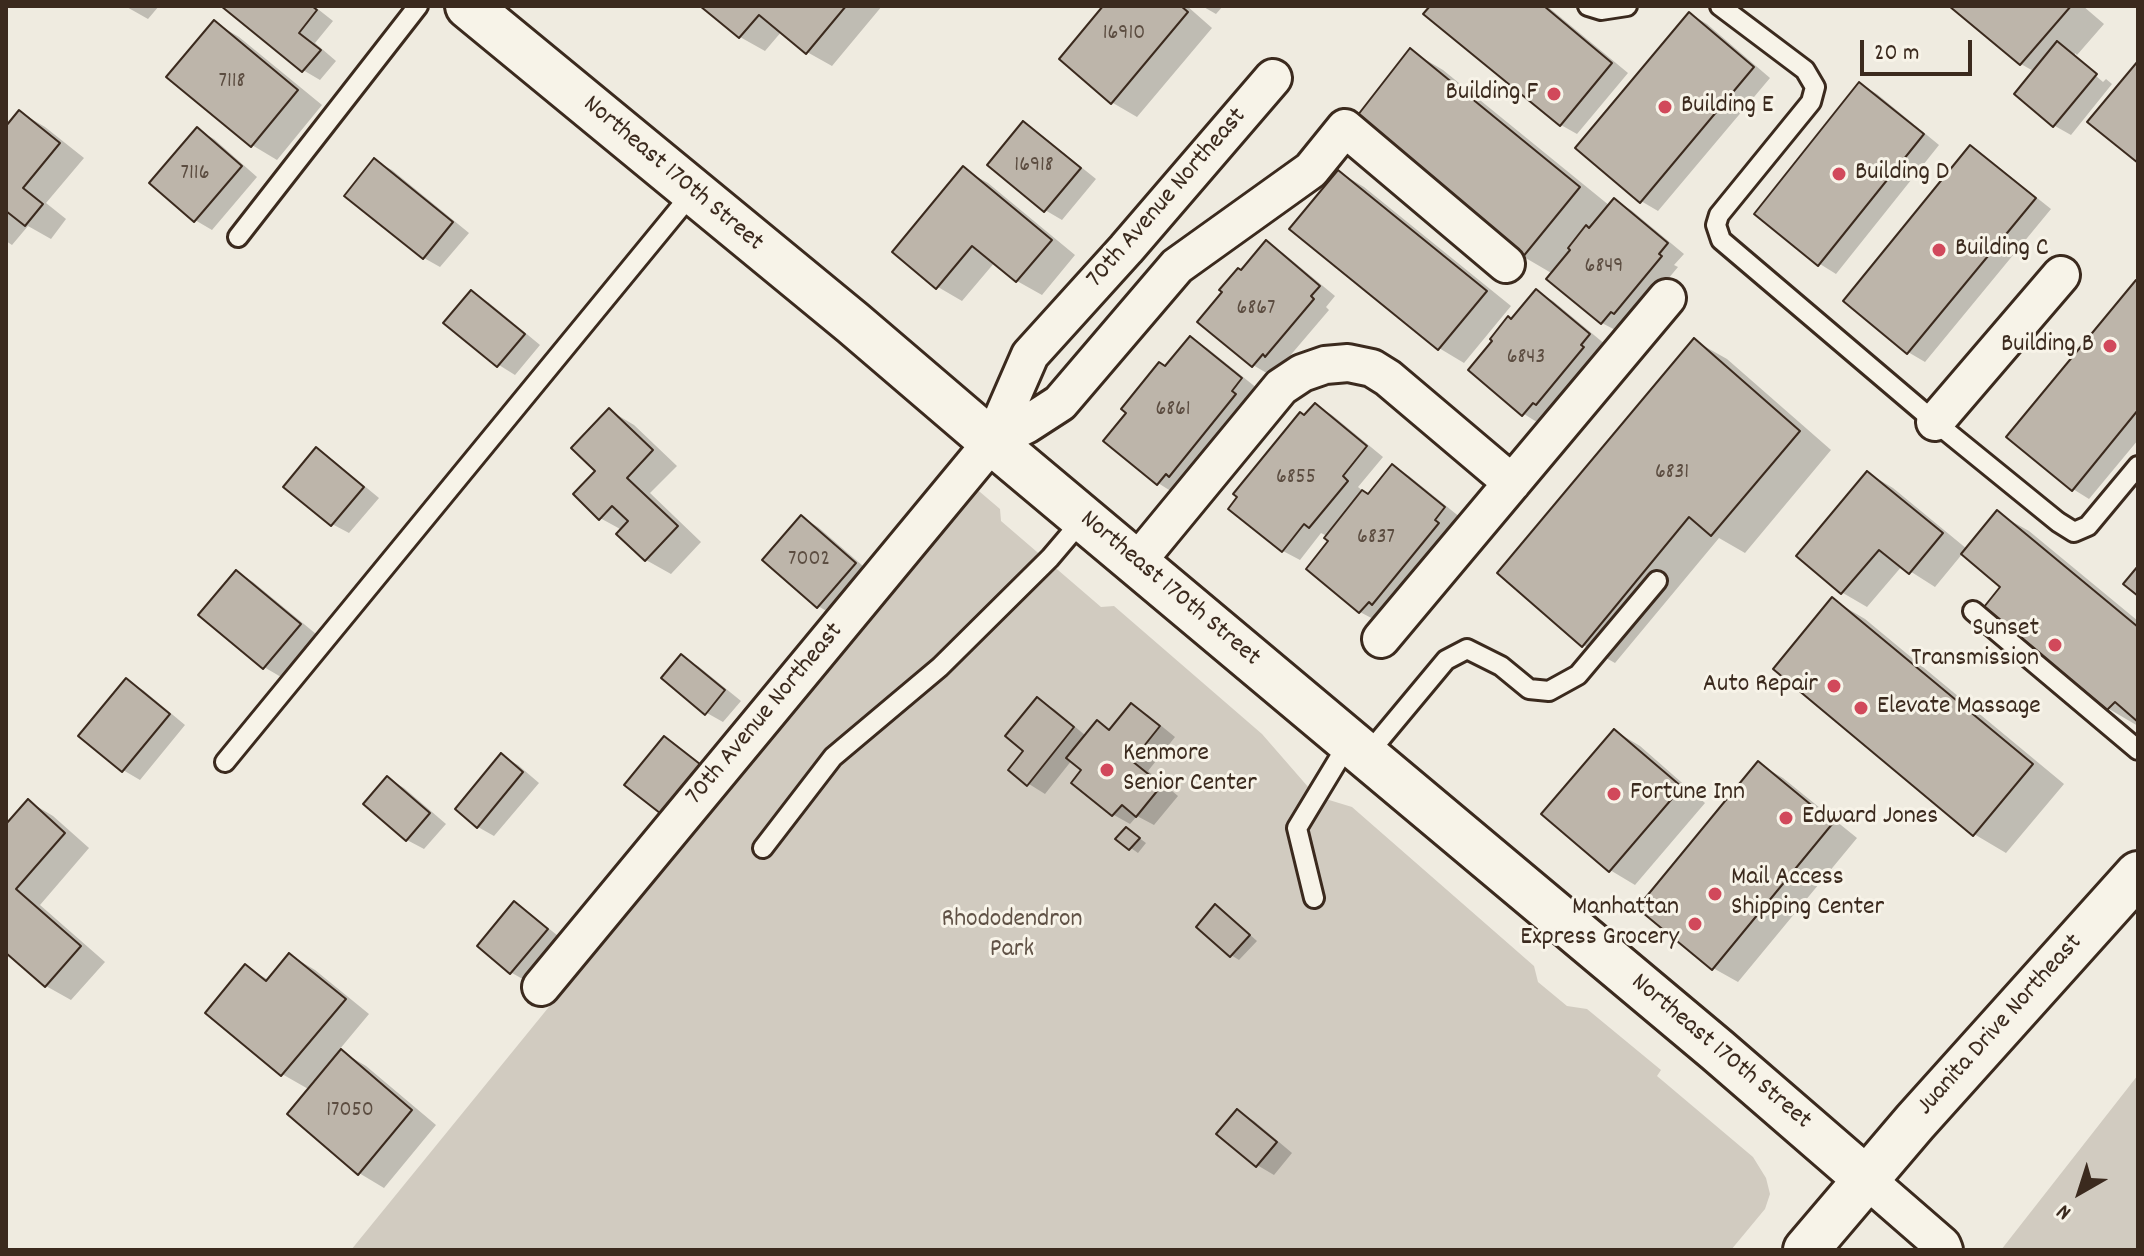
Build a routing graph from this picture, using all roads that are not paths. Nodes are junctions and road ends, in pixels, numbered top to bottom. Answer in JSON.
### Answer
{"nodes":[{"id":1,"x":418,"y":6,"type":"edge"},
{"id":2,"x":468,"y":6,"type":"edge"},
{"id":3,"x":1588,"y":6,"type":"edge"},
{"id":4,"x":1627,"y":6,"type":"edge"},
{"id":5,"x":1720,"y":6,"type":"edge"},
{"id":6,"x":1273,"y":78,"type":"dead end"},
{"id":7,"x":693,"y":192,"type":"junction"},
{"id":8,"x":238,"y":237,"type":"dead end"},
{"id":9,"x":1506,"y":264,"type":"dead end"},
{"id":10,"x":2061,"y":275,"type":"dead end"},
{"id":11,"x":1667,"y":298,"type":"dead end"},
{"id":12,"x":1935,"y":422,"type":"junction"},
{"id":13,"x":992,"y":442,"type":"junction"},
{"id":14,"x":2138,"y":466,"type":"edge"},
{"id":15,"x":1512,"y":483,"type":"junction"},
{"id":16,"x":1084,"y":518,"type":"junction"},
{"id":17,"x":1136,"y":563,"type":"junction"},
{"id":18,"x":1657,"y":581,"type":"dead end"},
{"id":19,"x":1973,"y":611,"type":"dead end"},
{"id":20,"x":1381,"y":639,"type":"dead end"},
{"id":21,"x":1358,"y":749,"type":"junction"},
{"id":22,"x":2138,"y":750,"type":"edge"},
{"id":23,"x":225,"y":762,"type":"dead end"},
{"id":24,"x":763,"y":848,"type":"dead end"},
{"id":25,"x":2138,"y":874,"type":"edge"},
{"id":26,"x":1314,"y":898,"type":"dead end"},
{"id":27,"x":541,"y":987,"type":"dead end"},
{"id":28,"x":1866,"y":1179,"type":"junction"},
{"id":29,"x":1806,"y":1250,"type":"edge"},
{"id":30,"x":1944,"y":1250,"type":"edge"}],
"edges":[{"from":1,"to":8,"type":"lane"},
{"from":2,"to":7,"type":"main road","name":"Northeast 170th Street"},
{"from":3,"to":4,"type":"lane"},
{"from":5,"to":12,"type":"lane"},
{"from":6,"to":13,"type":"street","name":"70th Avenue Northeast"},
{"from":7,"to":13,"type":"main road","name":"Northeast 170th Street"},
{"from":7,"to":23,"type":"lane"},
{"from":9,"to":13,"type":"street","name":"70th Avenue Northeast"},
{"from":10,"to":12,"type":"street"},
{"from":11,"to":15,"type":"street"},
{"from":12,"to":14,"type":"lane"},
{"from":13,"to":16,"type":"main road","name":"Northeast 170th Street"},
{"from":13,"to":27,"type":"street","name":"70th Avenue Northeast"},
{"from":15,"to":17,"type":"street"},
{"from":15,"to":20,"type":"street"},
{"from":16,"to":17,"type":"main road","name":"Northeast 170th Street"},
{"from":16,"to":24,"type":"lane"},
{"from":17,"to":21,"type":"main road","name":"Northeast 170th Street"},
{"from":18,"to":21,"type":"lane"},
{"from":19,"to":22,"type":"lane"},
{"from":21,"to":26,"type":"lane"},
{"from":21,"to":28,"type":"main road","name":"Northeast 170th Street"},
{"from":25,"to":28,"type":"main road","name":"Juanita Drive Northeast"},
{"from":28,"to":29,"type":"main road","name":"Juanita Drive Northeast"},
{"from":28,"to":30,"type":"street"}]}
